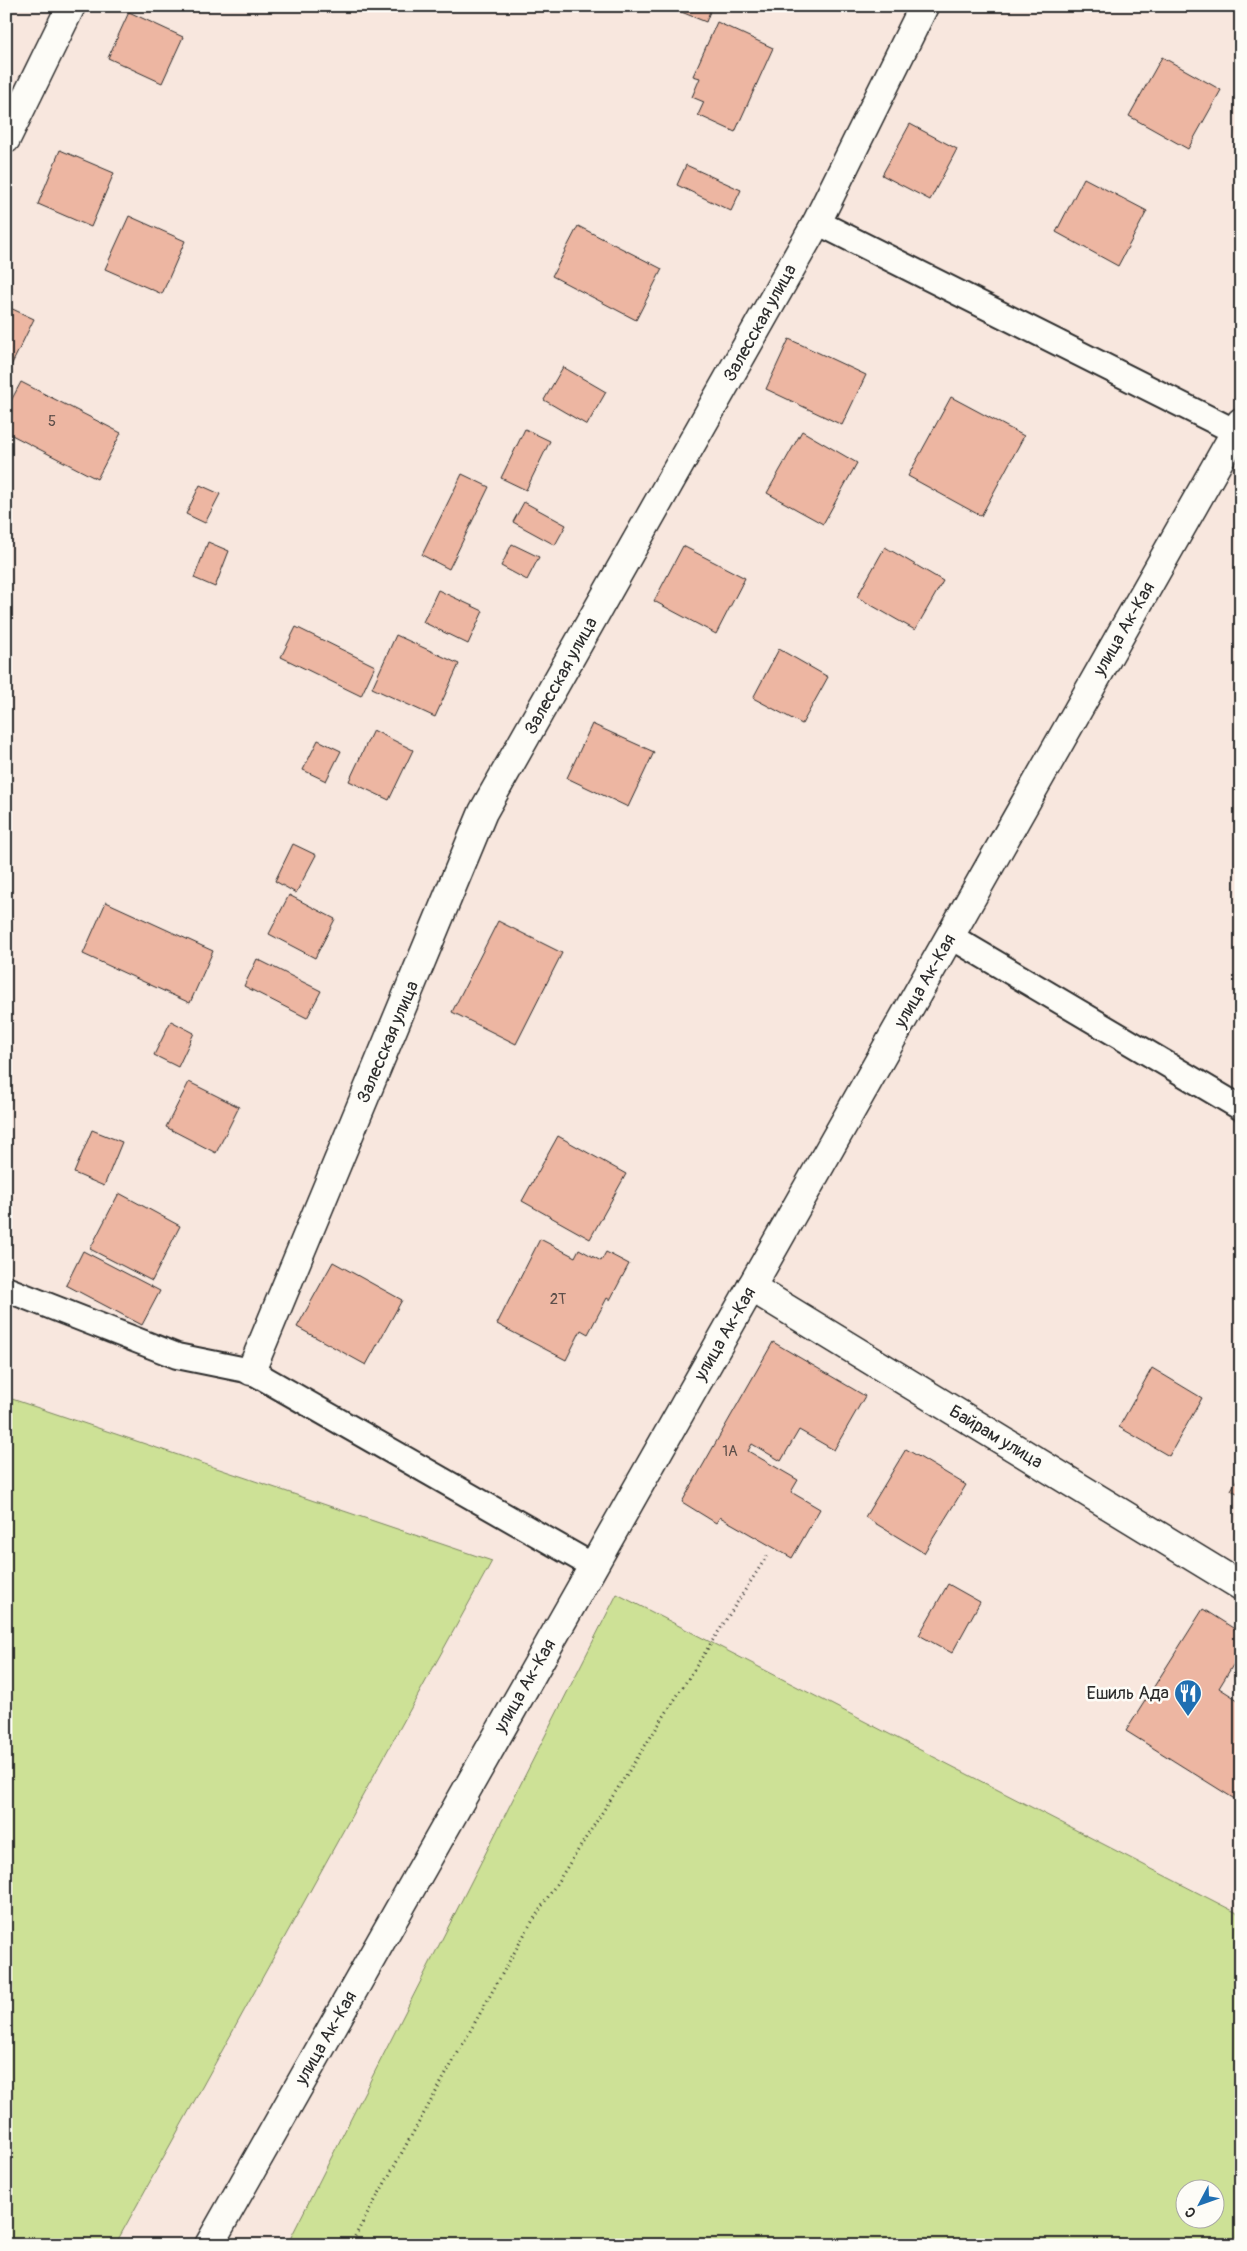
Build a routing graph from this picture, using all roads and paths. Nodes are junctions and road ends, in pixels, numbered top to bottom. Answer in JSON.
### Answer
{"nodes":[{"id":1,"x":71,"y":6,"type":"edge"},
{"id":2,"x":924,"y":6,"type":"edge"},
{"id":3,"x":6,"y":139,"type":"edge"},
{"id":4,"x":817,"y":222,"type":"junction"},
{"id":5,"x":1238,"y":427,"type":"edge"},
{"id":6,"x":950,"y":936,"type":"junction"},
{"id":7,"x":1241,"y":1108,"type":"edge"},
{"id":8,"x":751,"y":1287,"type":"junction"},
{"id":9,"x":6,"y":1288,"type":"edge"},
{"id":10,"x":251,"y":1371,"type":"junction"},
{"id":11,"x":767,"y":1556,"type":"dead end"},
{"id":12,"x":594,"y":1566,"type":"junction"},
{"id":13,"x":1241,"y":1586,"type":"edge"},
{"id":14,"x":209,"y":2245,"type":"edge"},
{"id":15,"x":350,"y":2245,"type":"edge"}],
"edges":[{"from":1,"to":3,"type":"street"},
{"from":2,"to":4,"type":"street","name":"Залесская улица"},
{"from":4,"to":5,"type":"lane"},
{"from":4,"to":10,"type":"street","name":"Залесская улица"},
{"from":5,"to":6,"type":"street","name":"улица Ак-Кая"},
{"from":6,"to":7,"type":"lane"},
{"from":6,"to":8,"type":"street","name":"улица Ак-Кая"},
{"from":8,"to":12,"type":"street","name":"улица Ак-Кая"},
{"from":8,"to":13,"type":"street","name":"Байрам улица"},
{"from":9,"to":10,"type":"lane"},
{"from":10,"to":12,"type":"lane"},
{"from":11,"to":15,"type":"path"},
{"from":12,"to":14,"type":"street","name":"улица Ак-Кая"}]}
